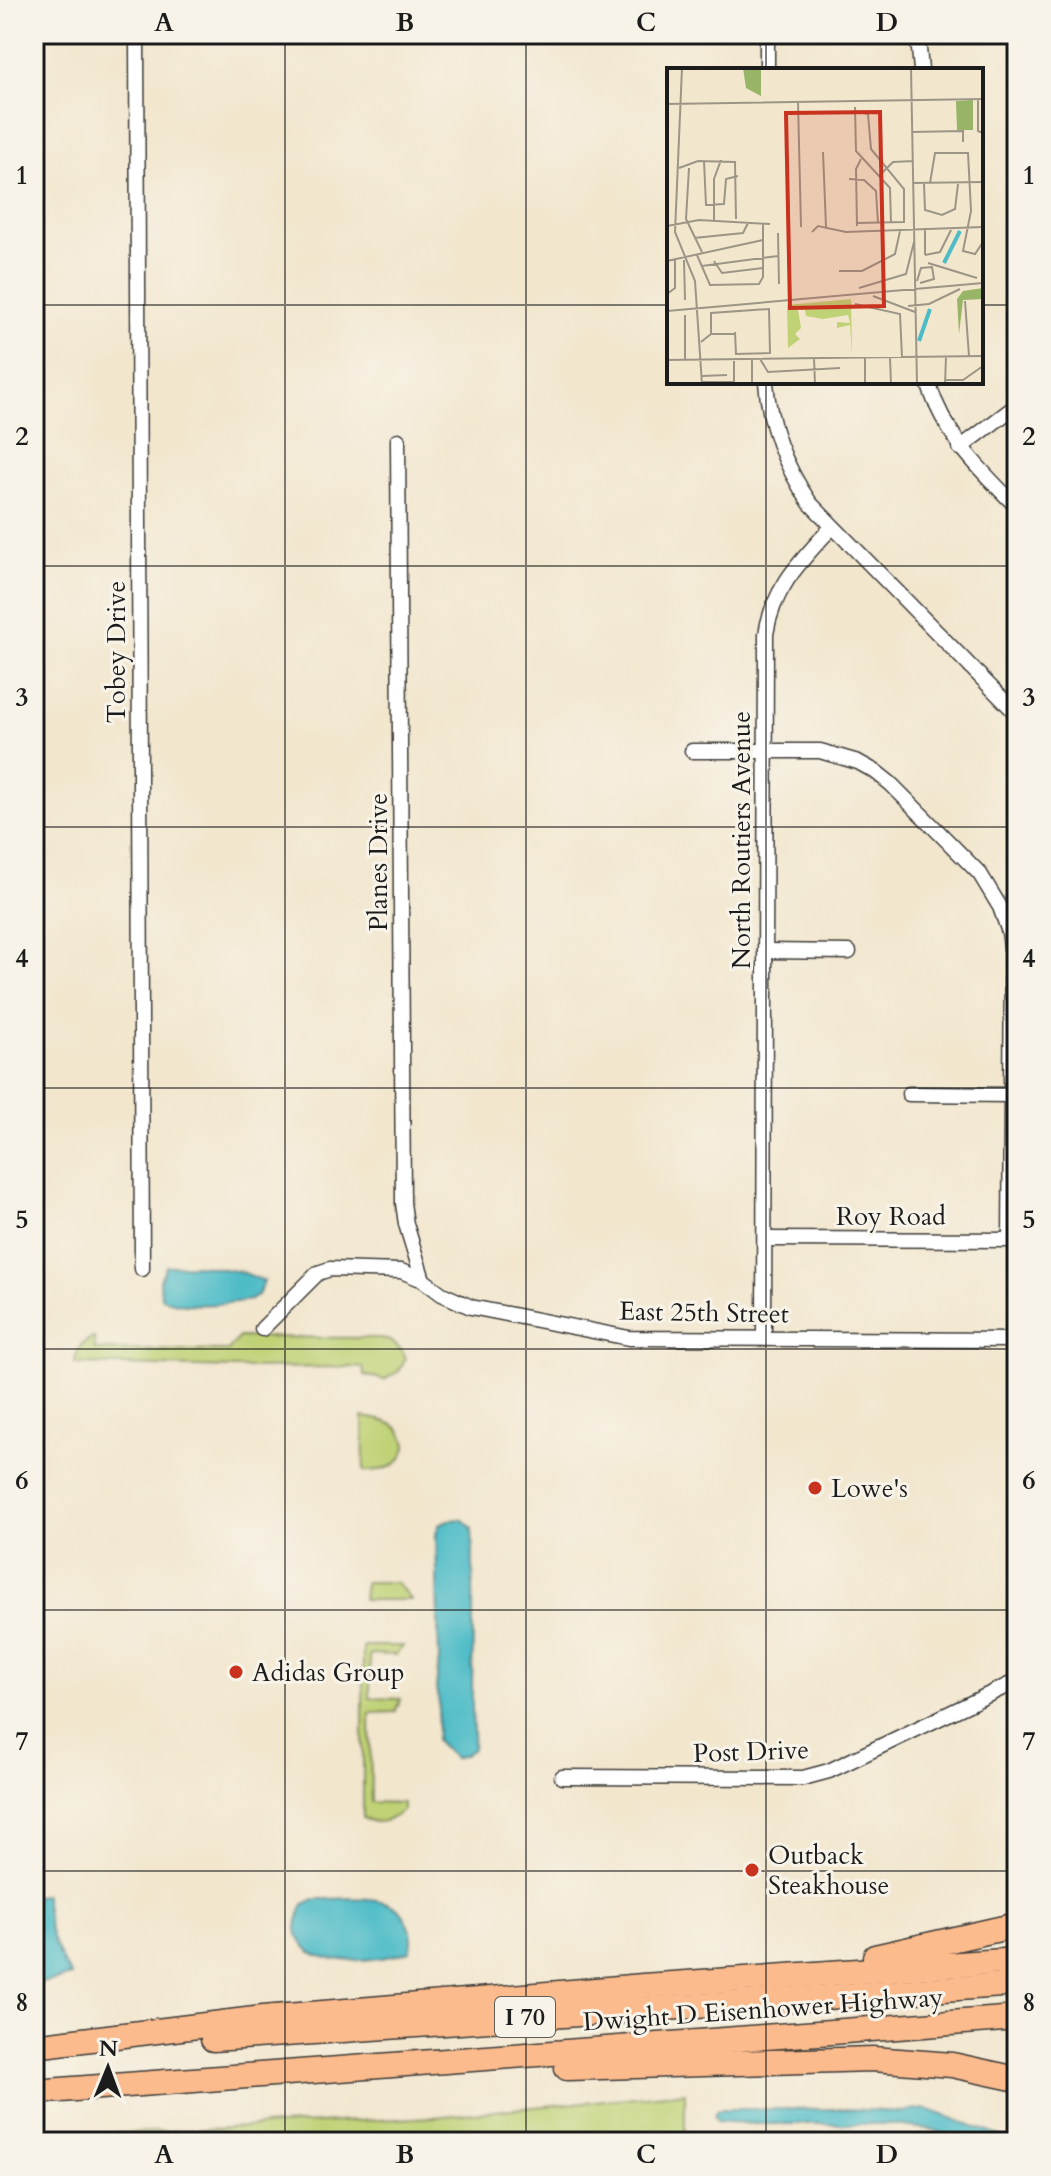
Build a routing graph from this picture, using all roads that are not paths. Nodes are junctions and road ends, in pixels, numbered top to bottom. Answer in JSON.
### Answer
{"nodes":[{"id":1,"x":137,"y":34,"type":"edge"},
{"id":2,"x":767,"y":34,"type":"edge"},
{"id":3,"x":914,"y":34,"type":"edge"},
{"id":4,"x":767,"y":68,"type":"edge"},
{"id":5,"x":921,"y":68,"type":"edge"},
{"id":6,"x":766,"y":384,"type":"edge"},
{"id":7,"x":929,"y":384,"type":"edge"},
{"id":8,"x":1017,"y":405,"type":"edge"},
{"id":9,"x":398,"y":440,"type":"dead end"},
{"id":10,"x":960,"y":448,"type":"junction"},
{"id":11,"x":1017,"y":507,"type":"edge"},
{"id":12,"x":832,"y":527,"type":"junction"},
{"id":13,"x":1017,"y":714,"type":"edge"},
{"id":14,"x":692,"y":751,"type":"dead end"},
{"id":15,"x":765,"y":751,"type":"junction"},
{"id":16,"x":765,"y":951,"type":"junction"},
{"id":17,"x":849,"y":952,"type":"dead end"},
{"id":18,"x":909,"y":1094,"type":"dead end"},
{"id":19,"x":1011,"y":1095,"type":"junction"},
{"id":20,"x":765,"y":1239,"type":"junction"},
{"id":21,"x":1013,"y":1240,"type":"edge"},
{"id":22,"x":142,"y":1269,"type":"dead end"},
{"id":23,"x":423,"y":1280,"type":"junction"},
{"id":24,"x":262,"y":1329,"type":"dead end"},
{"id":25,"x":764,"y":1338,"type":"junction"},
{"id":26,"x":1017,"y":1340,"type":"edge"},
{"id":27,"x":1017,"y":1681,"type":"edge"},
{"id":28,"x":562,"y":1777,"type":"dead end"},
{"id":29,"x":1017,"y":1925,"type":"edge"},
{"id":30,"x":1017,"y":1960,"type":"edge"},
{"id":31,"x":1017,"y":1984,"type":"edge"},
{"id":32,"x":643,"y":1986,"type":"junction"},
{"id":33,"x":1017,"y":2018,"type":"edge"},
{"id":34,"x":34,"y":2049,"type":"edge"},
{"id":35,"x":1017,"y":2079,"type":"edge"},
{"id":36,"x":169,"y":2083,"type":"junction"},
{"id":37,"x":34,"y":2092,"type":"edge"}],
"edges":[{"from":1,"to":22,"type":"street","name":"Tobey Drive"},
{"from":2,"to":4,"type":"street"},
{"from":3,"to":5,"type":"street"},
{"from":6,"to":12,"type":"street"},
{"from":7,"to":10,"type":"street"},
{"from":8,"to":10,"type":"street"},
{"from":9,"to":23,"type":"street","name":"Planes Drive"},
{"from":10,"to":11,"type":"street"},
{"from":12,"to":13,"type":"street"},
{"from":12,"to":15,"type":"street","name":"North Routiers Avenue"},
{"from":14,"to":15,"type":"street"},
{"from":15,"to":16,"type":"street","name":"North Routiers Avenue"},
{"from":15,"to":19,"type":"street"},
{"from":16,"to":17,"type":"street"},
{"from":16,"to":20,"type":"street","name":"North Routiers Avenue"},
{"from":18,"to":19,"type":"street"},
{"from":19,"to":21,"type":"street"},
{"from":20,"to":21,"type":"street","name":"Roy Road"},
{"from":20,"to":25,"type":"street","name":"North Routiers Avenue"},
{"from":23,"to":24,"type":"street","name":"East 25th Street"},
{"from":23,"to":25,"type":"street","name":"East 25th Street"},
{"from":25,"to":26,"type":"street","name":"East 25th Street"},
{"from":27,"to":28,"type":"street","name":"Post Drive"},
{"from":29,"to":32,"type":"highway"},
{"from":30,"to":32,"type":"highway"},
{"from":31,"to":34,"type":"highway","name":"Dwight D Eisenhower Highway","number":"I 70"},
{"from":32,"to":34,"type":"highway"},
{"from":33,"to":36,"type":"highway","name":"Dwight D Eisenhower Highway","number":"I 70"},
{"from":35,"to":36,"type":"highway"},
{"from":36,"to":37,"type":"highway","name":"Dwight D Eisenhower Highway","number":"I 70"}]}
